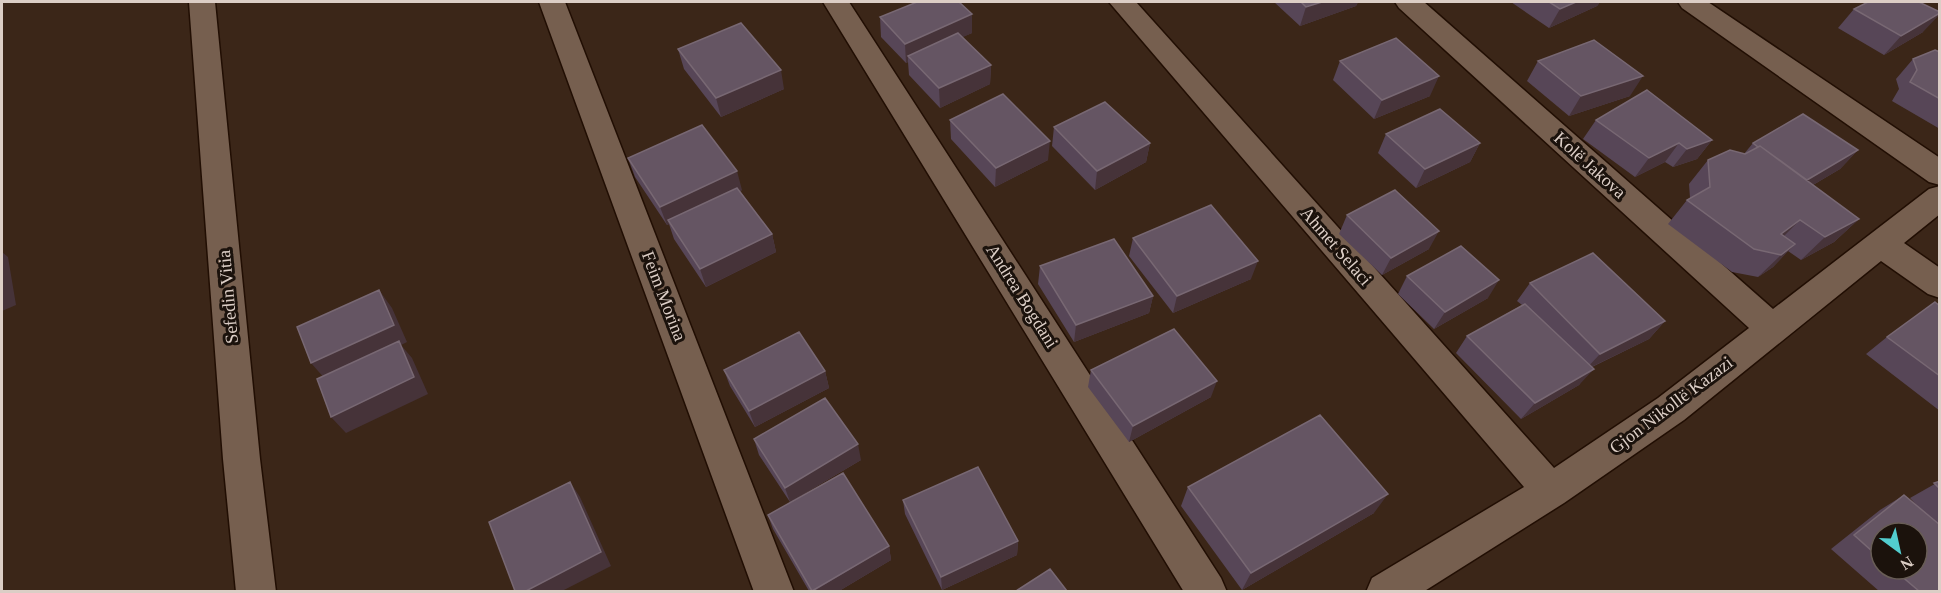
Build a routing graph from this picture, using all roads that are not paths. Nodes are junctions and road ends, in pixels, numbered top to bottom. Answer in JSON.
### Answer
{"nodes":[{"id":1,"x":202,"y":2,"type":"edge"},
{"id":2,"x":552,"y":2,"type":"edge"},
{"id":3,"x":836,"y":2,"type":"edge"},
{"id":4,"x":1122,"y":2,"type":"edge"},
{"id":5,"x":1408,"y":2,"type":"edge"},
{"id":6,"x":1690,"y":2,"type":"edge"},
{"id":7,"x":1940,"y":174,"type":"edge"},
{"id":8,"x":1940,"y":197,"type":"edge"},
{"id":9,"x":1879,"y":243,"type":"junction"},
{"id":10,"x":1940,"y":285,"type":"edge"},
{"id":11,"x":1771,"y":328,"type":"junction"},
{"id":12,"x":1551,"y":491,"type":"junction"},
{"id":13,"x":256,"y":591,"type":"edge"},
{"id":14,"x":774,"y":591,"type":"edge"},
{"id":15,"x":1207,"y":591,"type":"edge"},
{"id":16,"x":1386,"y":591,"type":"edge"}],
"edges":[{"from":1,"to":13,"type":"street","name":"Sefedin Vitia"},
{"from":2,"to":14,"type":"street","name":"Feim Morina"},
{"from":3,"to":15,"type":"street","name":"Andrea Bogdani"},
{"from":4,"to":12,"type":"street","name":"Ahmet Selaci"},
{"from":5,"to":11,"type":"street","name":"Kolë Jakova"},
{"from":6,"to":7,"type":"street"},
{"from":8,"to":9,"type":"street","name":"Gjon Nikollë Kazazi"},
{"from":9,"to":10,"type":"street"},
{"from":9,"to":11,"type":"street","name":"Gjon Nikollë Kazazi"},
{"from":11,"to":12,"type":"street","name":"Gjon Nikollë Kazazi"},
{"from":12,"to":16,"type":"street","name":"Gjon Nikollë Kazazi"}]}
